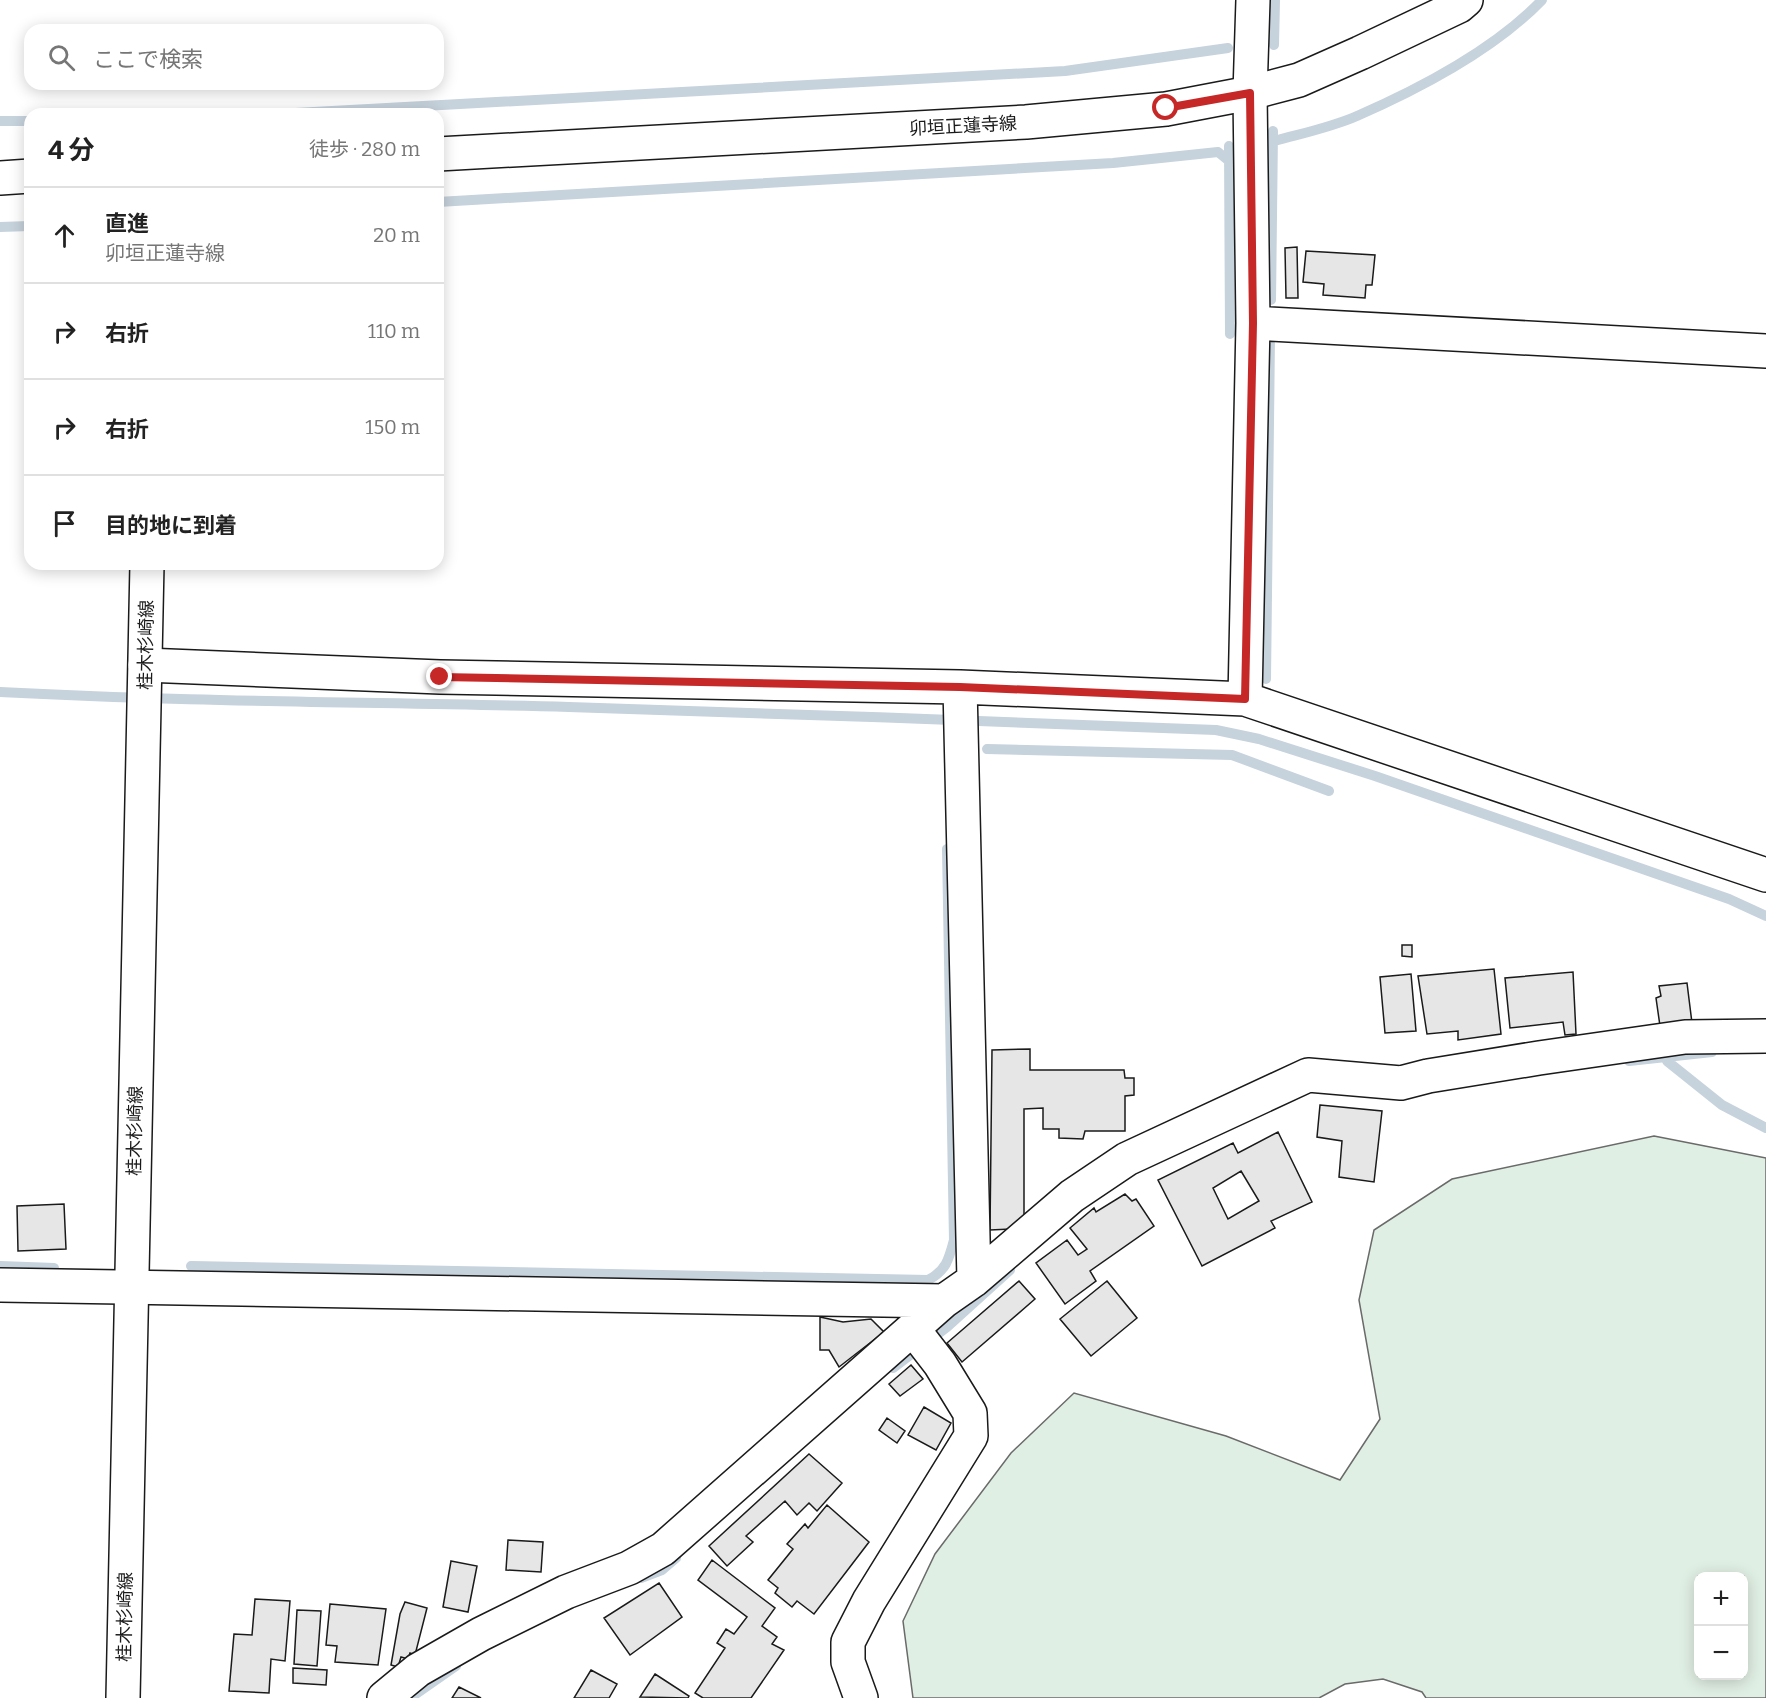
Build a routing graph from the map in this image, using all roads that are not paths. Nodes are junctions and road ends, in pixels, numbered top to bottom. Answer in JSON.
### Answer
{"nodes":[{"id":1,"x":1253,"y":0,"type":"edge"},
{"id":2,"x":1466,"y":0,"type":"edge"},
{"id":3,"x":1250,"y":93,"type":"junction"},
{"id":4,"x":444,"y":154,"type":"edge"},
{"id":5,"x":24,"y":176,"type":"edge"},
{"id":6,"x":0,"y":178,"type":"edge"},
{"id":7,"x":1253,"y":323,"type":"junction"},
{"id":8,"x":1766,"y":351,"type":"edge"},
{"id":9,"x":147,"y":570,"type":"edge"},
{"id":10,"x":145,"y":665,"type":"junction"},
{"id":11,"x":960,"y":687,"type":"junction"},
{"id":12,"x":1245,"y":699,"type":"junction"},
{"id":13,"x":1766,"y":875,"type":"edge"},
{"id":14,"x":1766,"y":1036,"type":"edge"},
{"id":15,"x":974,"y":1280,"type":"junction"},
{"id":16,"x":0,"y":1285,"type":"edge"},
{"id":17,"x":132,"y":1288,"type":"junction"},
{"id":18,"x":944,"y":1301,"type":"junction"},
{"id":19,"x":913,"y":1329,"type":"junction"},
{"id":20,"x":123,"y":1698,"type":"edge"},
{"id":21,"x":384,"y":1698,"type":"edge"},
{"id":22,"x":861,"y":1698,"type":"edge"}],
"edges":[{"from":1,"to":3,"type":"street"},
{"from":2,"to":3,"type":"street","name":"卯垣正蓮寺線"},
{"from":3,"to":4,"type":"street","name":"卯垣正蓮寺線"},
{"from":3,"to":7,"type":"street"},
{"from":5,"to":6,"type":"street"},
{"from":7,"to":8,"type":"street"},
{"from":7,"to":12,"type":"street"},
{"from":9,"to":10,"type":"street","name":"桂木杉崎線"},
{"from":10,"to":11,"type":"street"},
{"from":10,"to":17,"type":"street","name":"桂木杉崎線"},
{"from":11,"to":12,"type":"street"},
{"from":11,"to":15,"type":"street"},
{"from":12,"to":13,"type":"street"},
{"from":14,"to":15,"type":"street"},
{"from":15,"to":18,"type":"street"},
{"from":16,"to":17,"type":"street"},
{"from":17,"to":18,"type":"street"},
{"from":17,"to":20,"type":"street","name":"桂木杉崎線"},
{"from":18,"to":19,"type":"street"},
{"from":19,"to":21,"type":"street"},
{"from":19,"to":22,"type":"street"}]}
